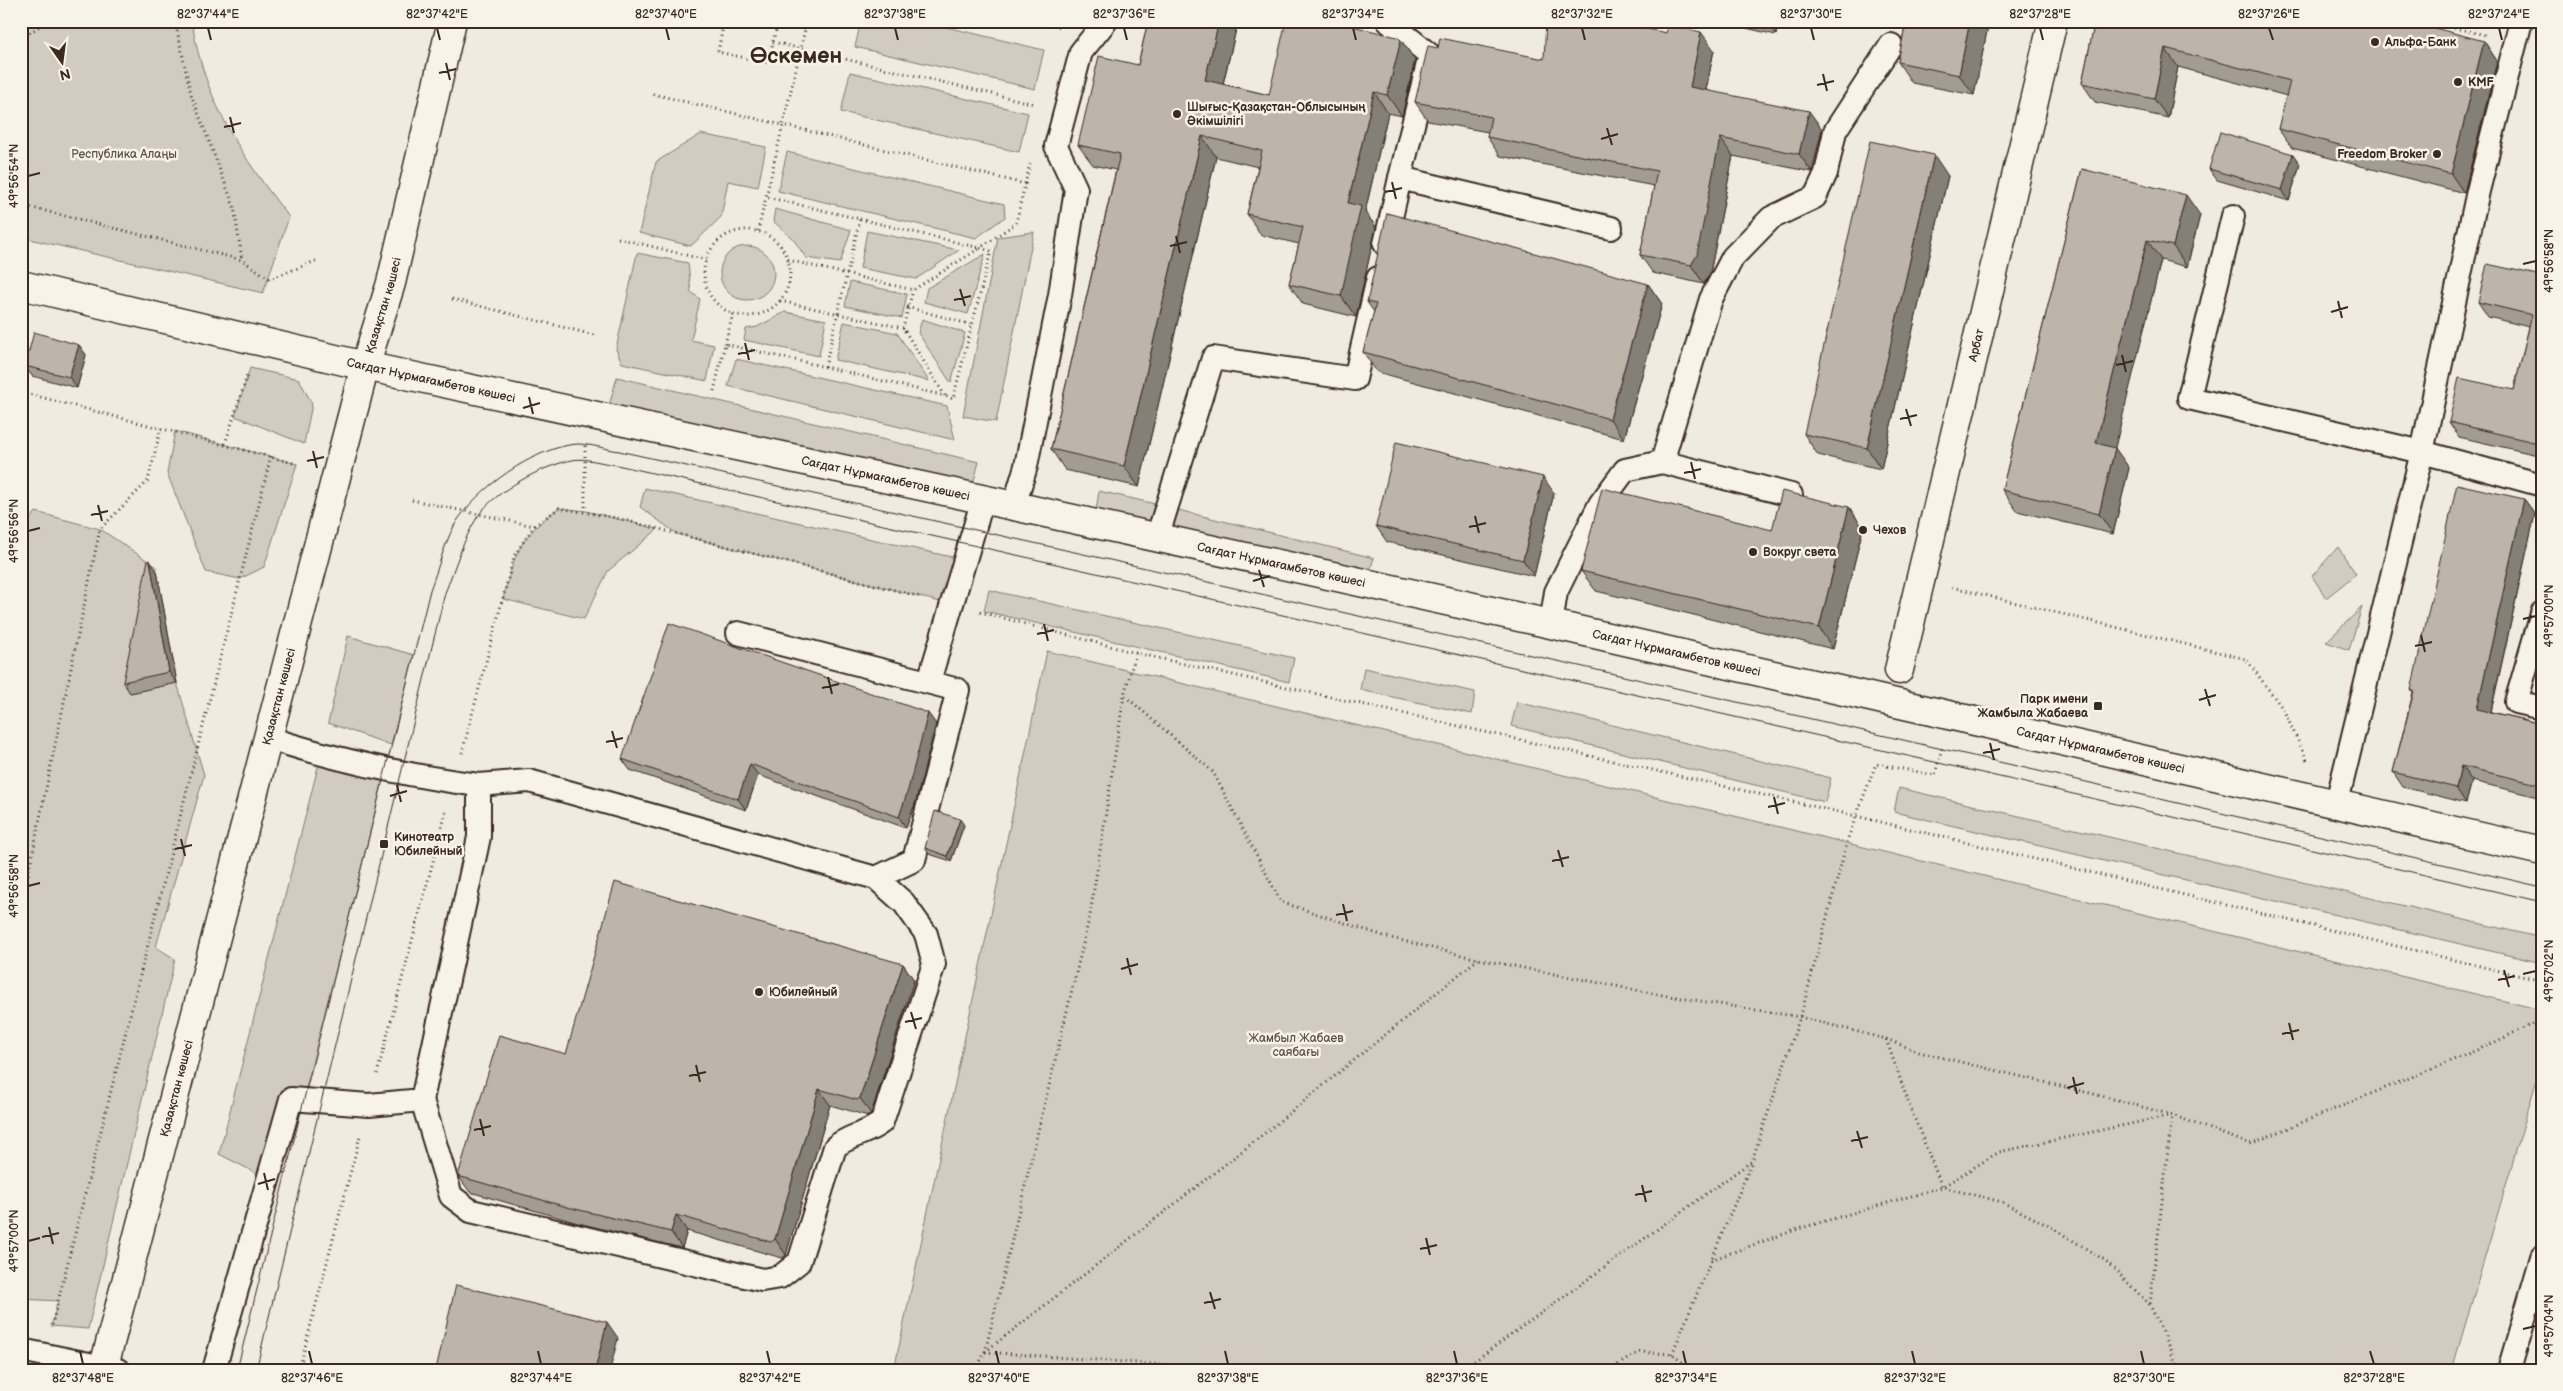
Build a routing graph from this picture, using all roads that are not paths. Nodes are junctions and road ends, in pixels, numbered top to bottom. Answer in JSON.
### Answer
{"nodes":[{"id":1,"x":452,"y":21,"type":"edge"},
{"id":2,"x":1106,"y":21,"type":"edge"},
{"id":3,"x":1388,"y":21,"type":"edge"},
{"id":4,"x":2053,"y":21,"type":"edge"},
{"id":5,"x":2522,"y":21,"type":"edge"},
{"id":6,"x":1891,"y":45,"type":"dead end"},
{"id":7,"x":1400,"y":178,"type":"junction"},
{"id":8,"x":2233,"y":216,"type":"dead end"},
{"id":9,"x":1611,"y":228,"type":"dead end"},
{"id":10,"x":21,"y":285,"type":"edge"},
{"id":11,"x":365,"y":366,"type":"junction"},
{"id":12,"x":2422,"y":452,"type":"junction"},
{"id":13,"x":1662,"y":462,"type":"junction"},
{"id":14,"x":2542,"y":485,"type":"edge"},
{"id":15,"x":1791,"y":495,"type":"edge"},
{"id":16,"x":983,"y":499,"type":"junction"},
{"id":17,"x":1014,"y":506,"type":"junction"},
{"id":18,"x":1157,"y":538,"type":"junction"},
{"id":19,"x":2542,"y":614,"type":"edge"},
{"id":20,"x":1551,"y":624,"type":"junction"},
{"id":21,"x":738,"y":633,"type":"dead end"},
{"id":22,"x":1899,"y":670,"type":"dead end"},
{"id":23,"x":929,"y":681,"type":"junction"},
{"id":24,"x":2542,"y":708,"type":"edge"},
{"id":25,"x":268,"y":738,"type":"junction"},
{"id":26,"x":478,"y":785,"type":"junction"},
{"id":27,"x":2337,"y":802,"type":"junction"},
{"id":28,"x":2542,"y":851,"type":"edge"},
{"id":29,"x":876,"y":878,"type":"junction"},
{"id":30,"x":422,"y":1100,"type":"junction"},
{"id":31,"x":2542,"y":1257,"type":"edge"},
{"id":32,"x":21,"y":1350,"type":"edge"},
{"id":33,"x":108,"y":1369,"type":"edge"},
{"id":34,"x":214,"y":1370,"type":"edge"},
{"id":35,"x":2509,"y":1370,"type":"edge"}],
"edges":[{"from":1,"to":11,"type":"main road","name":"Қазақстан көшесі"},
{"from":2,"to":17,"type":"lane"},
{"from":3,"to":7,"type":"lane"},
{"from":4,"to":22,"type":"main road","name":"Арбат"},
{"from":5,"to":12,"type":"lane"},
{"from":6,"to":13,"type":"lane"},
{"from":7,"to":9,"type":"lane"},
{"from":7,"to":18,"type":"lane"},
{"from":8,"to":12,"type":"lane"},
{"from":10,"to":11,"type":"main road","name":"Сағдат Нұрмағамбетов көшесі"},
{"from":11,"to":16,"type":"main road","name":"Сағдат Нұрмағамбетов көшесі"},
{"from":11,"to":25,"type":"main road","name":"Қазақстан көшесі"},
{"from":12,"to":14,"type":"lane"},
{"from":12,"to":27,"type":"lane"},
{"from":13,"to":15,"type":"lane"},
{"from":13,"to":20,"type":"lane"},
{"from":16,"to":17,"type":"main road","name":"Сағдат Нұрмағамбетов көшесі"},
{"from":16,"to":23,"type":"lane"},
{"from":17,"to":18,"type":"main road","name":"Сағдат Нұрмағамбетов көшесі"},
{"from":18,"to":20,"type":"main road","name":"Сағдат Нұрмағамбетов көшесі"},
{"from":19,"to":24,"type":"lane"},
{"from":20,"to":27,"type":"main road","name":"Сағдат Нұрмағамбетов көшесі"},
{"from":21,"to":23,"type":"lane"},
{"from":23,"to":29,"type":"lane"},
{"from":25,"to":26,"type":"lane"},
{"from":25,"to":33,"type":"main road","name":"Қазақстан көшесі"},
{"from":26,"to":29,"type":"lane"},
{"from":26,"to":30,"type":"lane"},
{"from":27,"to":28,"type":"main road","name":"Сағдат Нұрмағамбетов көшесі"},
{"from":29,"to":30,"type":"lane"},
{"from":30,"to":34,"type":"lane"},
{"from":31,"to":35,"type":"lane"},
{"from":32,"to":33,"type":"lane"}]}
